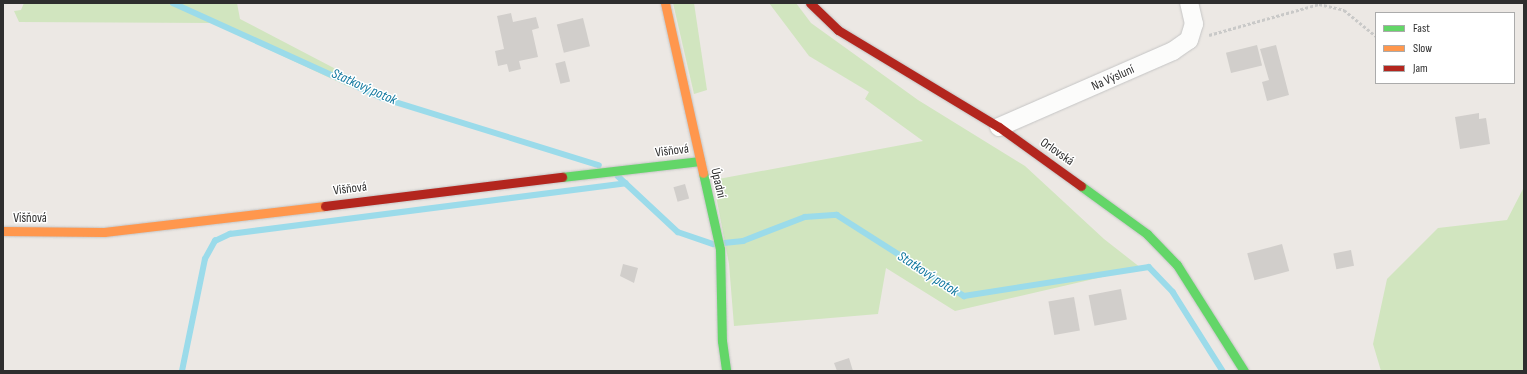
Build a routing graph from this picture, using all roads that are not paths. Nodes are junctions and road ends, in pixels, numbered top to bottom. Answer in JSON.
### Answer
{"nodes":[{"id":1,"x":665,"y":3,"type":"edge"},
{"id":2,"x":810,"y":3,"type":"edge"},
{"id":3,"x":1189,"y":3,"type":"edge"},
{"id":4,"x":999,"y":128,"type":"junction"},
{"id":5,"x":700,"y":161,"type":"junction"},
{"id":6,"x":3,"y":231,"type":"edge"},
{"id":7,"x":726,"y":371,"type":"edge"},
{"id":8,"x":1244,"y":371,"type":"edge"}],
"edges":[{"from":1,"to":5,"type":"street","name":"Úpadní"},
{"from":2,"to":4,"type":"street","name":"Orlovská"},
{"from":3,"to":4,"type":"street","name":"Na Výsluní"},
{"from":4,"to":8,"type":"street","name":"Orlovská"},
{"from":5,"to":6,"type":"street","name":"Višňová"},
{"from":5,"to":7,"type":"street","name":"Úpadní"}]}
